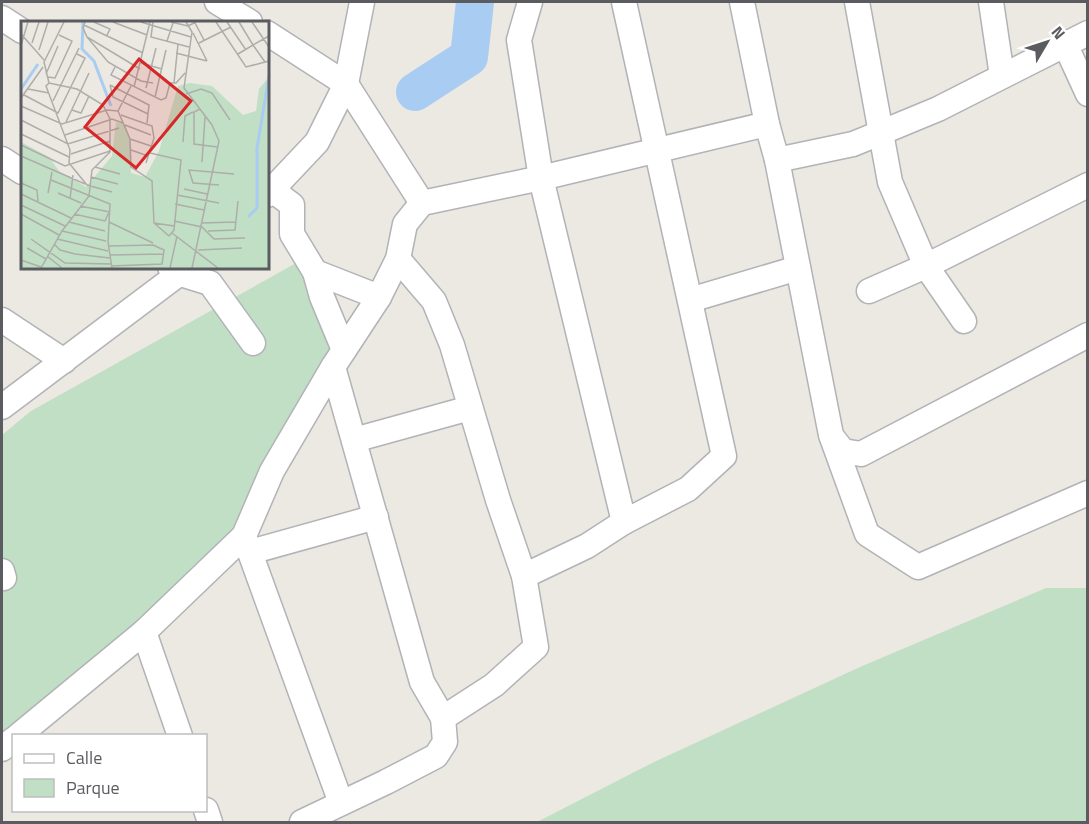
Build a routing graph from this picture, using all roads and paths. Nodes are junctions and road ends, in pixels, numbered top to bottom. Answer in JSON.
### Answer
{"nodes":[{"id":1,"x":217,"y":2,"type":"edge"},
{"id":2,"x":362,"y":2,"type":"edge"},
{"id":3,"x":530,"y":2,"type":"edge"},
{"id":4,"x":624,"y":2,"type":"edge"},
{"id":5,"x":742,"y":2,"type":"edge"},
{"id":6,"x":857,"y":2,"type":"edge"},
{"id":7,"x":991,"y":2,"type":"edge"},
{"id":8,"x":2,"y":18,"type":"edge"},
{"id":9,"x":248,"y":21,"type":"edge"},
{"id":10,"x":21,"y":30,"type":"edge"},
{"id":11,"x":1088,"y":33,"type":"edge"},
{"id":12,"x":268,"y":34,"type":"edge"},
{"id":13,"x":1065,"y":44,"type":"junction"},
{"id":14,"x":1002,"y":76,"type":"junction"},
{"id":15,"x":346,"y":84,"type":"junction"},
{"id":16,"x":1088,"y":94,"type":"edge"},
{"id":17,"x":767,"y":124,"type":"junction"},
{"id":18,"x":880,"y":133,"type":"junction"},
{"id":19,"x":656,"y":151,"type":"junction"},
{"id":20,"x":2,"y":159,"type":"edge"},
{"id":21,"x":777,"y":160,"type":"junction"},
{"id":22,"x":21,"y":171,"type":"edge"},
{"id":23,"x":541,"y":178,"type":"junction"},
{"id":24,"x":1088,"y":185,"type":"edge"},
{"id":25,"x":269,"y":190,"type":"edge"},
{"id":26,"x":422,"y":203,"type":"junction"},
{"id":27,"x":398,"y":259,"type":"junction"},
{"id":28,"x":926,"y":266,"type":"junction"},
{"id":29,"x":798,"y":268,"type":"junction"},
{"id":30,"x":180,"y":269,"type":"edge"},
{"id":31,"x":315,"y":272,"type":"junction"},
{"id":32,"x":869,"y":291,"type":"dead end"},
{"id":33,"x":379,"y":297,"type":"junction"},
{"id":34,"x":690,"y":300,"type":"junction"},
{"id":35,"x":2,"y":320,"type":"edge"},
{"id":36,"x":964,"y":321,"type":"dead end"},
{"id":37,"x":1088,"y":335,"type":"edge"},
{"id":38,"x":253,"y":343,"type":"dead end"},
{"id":39,"x":338,"y":358,"type":"junction"},
{"id":40,"x":64,"y":361,"type":"junction"},
{"id":41,"x":2,"y":407,"type":"edge"},
{"id":42,"x":470,"y":408,"type":"junction"},
{"id":43,"x":831,"y":435,"type":"junction"},
{"id":44,"x":354,"y":440,"type":"junction"},
{"id":45,"x":1088,"y":493,"type":"edge"},
{"id":46,"x":376,"y":516,"type":"junction"},
{"id":47,"x":624,"y":522,"type":"junction"},
{"id":48,"x":247,"y":544,"type":"junction"},
{"id":49,"x":524,"y":576,"type":"junction"},
{"id":50,"x":144,"y":632,"type":"junction"},
{"id":51,"x":443,"y":718,"type":"junction"},
{"id":52,"x":19,"y":734,"type":"edge"},
{"id":53,"x":180,"y":734,"type":"edge"},
{"id":54,"x":341,"y":803,"type":"junction"},
{"id":55,"x":302,"y":822,"type":"edge"}],
"edges":[{"from":1,"to":9,"type":"street"},
{"from":2,"to":15,"type":"street"},
{"from":3,"to":23,"type":"street"},
{"from":4,"to":19,"type":"street"},
{"from":5,"to":17,"type":"street"},
{"from":6,"to":18,"type":"street"},
{"from":7,"to":14,"type":"street"},
{"from":8,"to":10,"type":"street"},
{"from":11,"to":13,"type":"street"},
{"from":12,"to":15,"type":"street"},
{"from":13,"to":14,"type":"street"},
{"from":13,"to":16,"type":"street"},
{"from":14,"to":18,"type":"street"},
{"from":15,"to":25,"type":"street"},
{"from":15,"to":26,"type":"street"},
{"from":17,"to":19,"type":"street"},
{"from":17,"to":21,"type":"street"},
{"from":18,"to":21,"type":"street"},
{"from":18,"to":28,"type":"street"},
{"from":19,"to":23,"type":"street"},
{"from":19,"to":34,"type":"street"},
{"from":20,"to":22,"type":"street"},
{"from":21,"to":29,"type":"street"},
{"from":23,"to":26,"type":"street"},
{"from":23,"to":47,"type":"street"},
{"from":24,"to":28,"type":"street"},
{"from":25,"to":31,"type":"street"},
{"from":26,"to":27,"type":"street"},
{"from":27,"to":33,"type":"street"},
{"from":27,"to":42,"type":"street"},
{"from":28,"to":32,"type":"street"},
{"from":28,"to":36,"type":"street"},
{"from":29,"to":34,"type":"street"},
{"from":29,"to":43,"type":"street"},
{"from":30,"to":38,"type":"street"},
{"from":30,"to":40,"type":"street"},
{"from":31,"to":33,"type":"street"},
{"from":31,"to":39,"type":"street"},
{"from":33,"to":39,"type":"street"},
{"from":34,"to":47,"type":"street"},
{"from":35,"to":40,"type":"street"},
{"from":37,"to":43,"type":"street"},
{"from":39,"to":44,"type":"street"},
{"from":39,"to":48,"type":"street"},
{"from":40,"to":41,"type":"street"},
{"from":42,"to":44,"type":"street"},
{"from":42,"to":49,"type":"street"},
{"from":43,"to":45,"type":"street"},
{"from":44,"to":46,"type":"street"},
{"from":46,"to":48,"type":"street"},
{"from":46,"to":51,"type":"street"},
{"from":47,"to":49,"type":"street"},
{"from":48,"to":50,"type":"street"},
{"from":48,"to":54,"type":"street"},
{"from":49,"to":51,"type":"street"},
{"from":50,"to":52,"type":"street"},
{"from":50,"to":53,"type":"street"},
{"from":51,"to":54,"type":"street"},
{"from":54,"to":55,"type":"street"}]}
